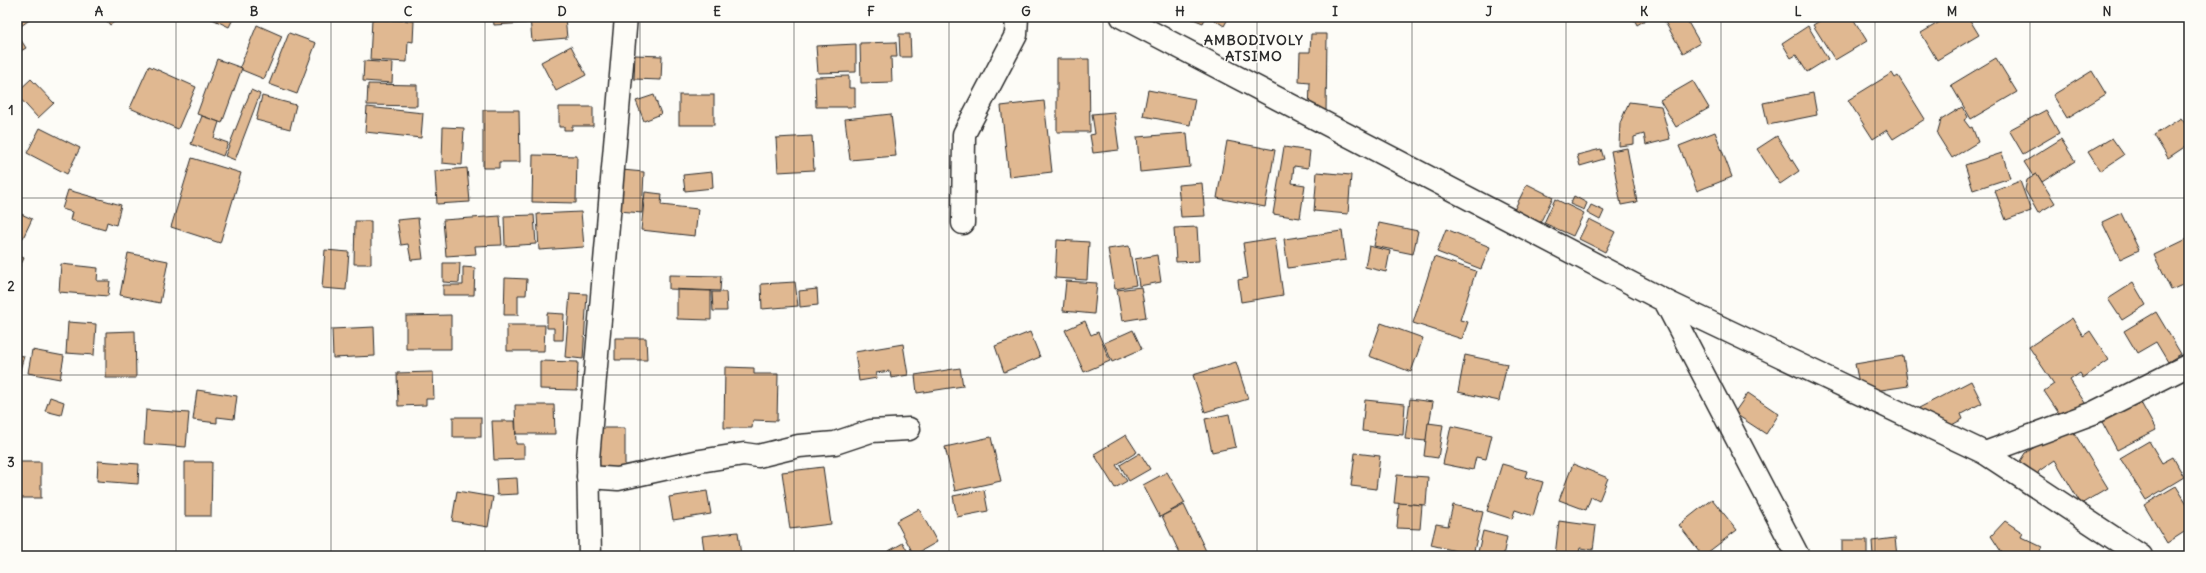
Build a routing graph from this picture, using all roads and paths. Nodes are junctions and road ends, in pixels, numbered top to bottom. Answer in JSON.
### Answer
{"nodes":[{"id":1,"x":626,"y":17,"type":"edge"},
{"id":2,"x":1017,"y":17,"type":"edge"},
{"id":3,"x":1122,"y":17,"type":"edge"},
{"id":4,"x":963,"y":223,"type":"dead end"},
{"id":5,"x":1665,"y":301,"type":"junction"},
{"id":6,"x":2189,"y":365,"type":"edge"},
{"id":7,"x":909,"y":429,"type":"dead end"},
{"id":8,"x":1985,"y":453,"type":"junction"},
{"id":9,"x":588,"y":477,"type":"junction"},
{"id":10,"x":590,"y":556,"type":"edge"},
{"id":11,"x":1798,"y":556,"type":"edge"},
{"id":12,"x":2141,"y":556,"type":"edge"}],
"edges":[{"from":1,"to":9,"type":"street"},
{"from":2,"to":4,"type":"street"},
{"from":3,"to":5,"type":"street"},
{"from":5,"to":8,"type":"street"},
{"from":5,"to":11,"type":"street"},
{"from":6,"to":8,"type":"street"},
{"from":7,"to":9,"type":"street"},
{"from":8,"to":12,"type":"street"},
{"from":9,"to":10,"type":"street"}]}
